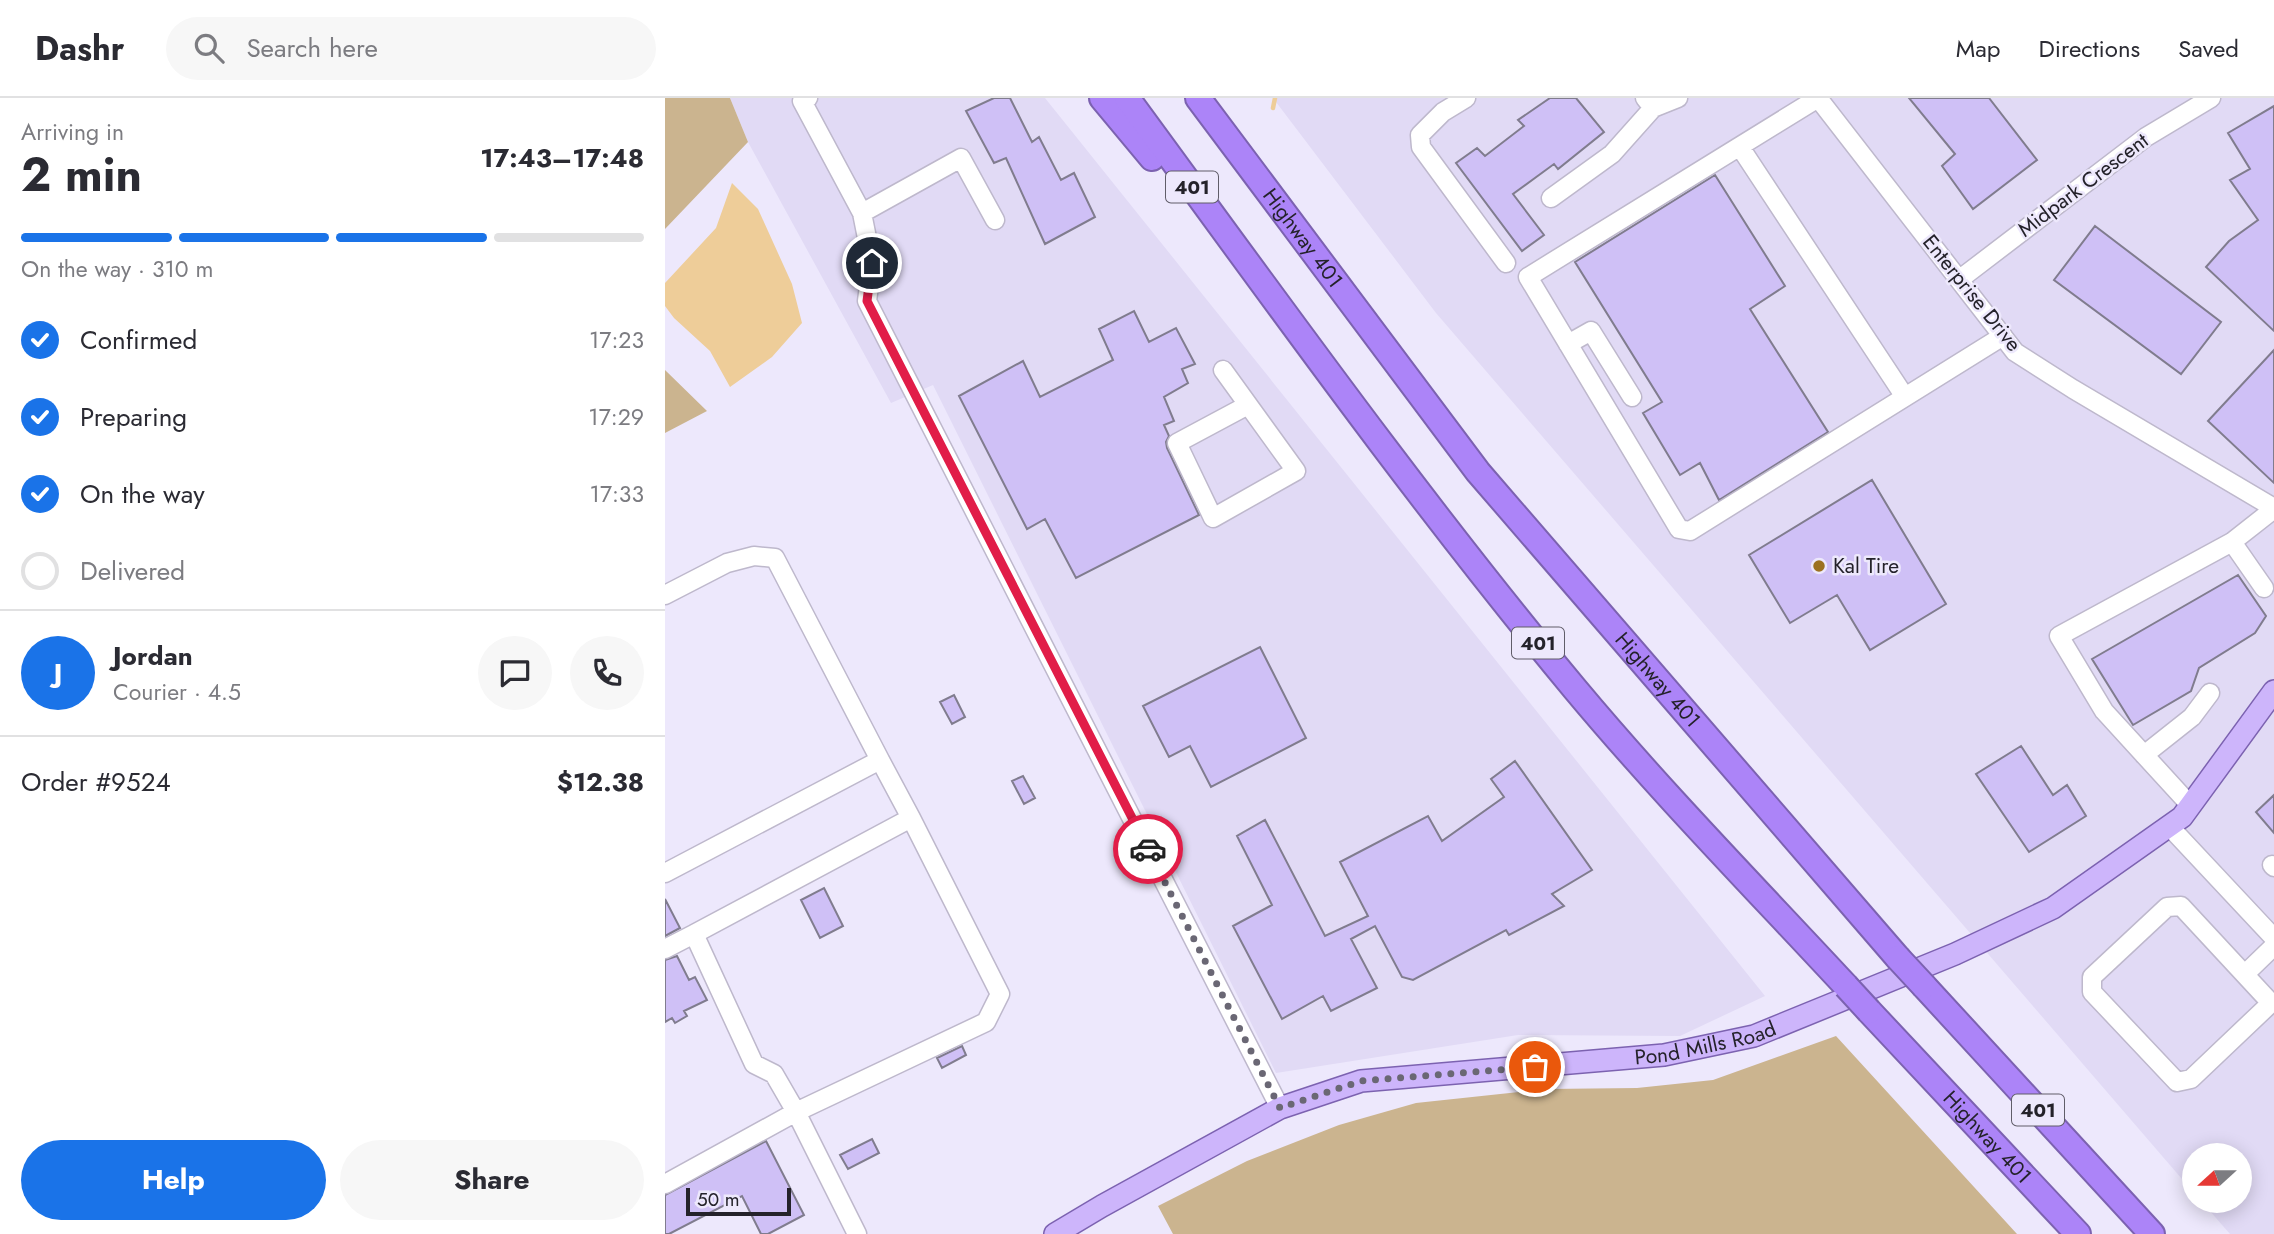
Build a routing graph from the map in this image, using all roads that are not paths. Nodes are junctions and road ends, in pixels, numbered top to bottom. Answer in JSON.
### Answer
{"nodes":[{"id":1,"x":808,"y":98,"type":"edge"},
{"id":2,"x":1102,"y":98,"type":"edge"},
{"id":3,"x":1127,"y":98,"type":"edge"},
{"id":4,"x":1198,"y":98,"type":"edge"},
{"id":5,"x":1678,"y":98,"type":"edge"},
{"id":6,"x":1818,"y":98,"type":"edge"},
{"id":7,"x":2211,"y":98,"type":"edge"},
{"id":8,"x":1453,"y":101,"type":"edge"},
{"id":9,"x":1649,"y":103,"type":"edge"},
{"id":10,"x":1740,"y":146,"type":"junction"},
{"id":11,"x":1551,"y":198,"type":"dead end"},
{"id":12,"x":862,"y":213,"type":"junction"},
{"id":13,"x":995,"y":220,"type":"dead end"},
{"id":14,"x":1506,"y":263,"type":"dead end"},
{"id":15,"x":1256,"y":277,"type":"junction"},
{"id":16,"x":1960,"y":279,"type":"junction"},
{"id":17,"x":2004,"y":336,"type":"junction"},
{"id":18,"x":1569,"y":344,"type":"junction"},
{"id":19,"x":1223,"y":370,"type":"dead end"},
{"id":20,"x":1632,"y":397,"type":"dead end"},
{"id":21,"x":1905,"y":397,"type":"junction"},
{"id":22,"x":1248,"y":405,"type":"junction"},
{"id":23,"x":2274,"y":509,"type":"edge"},
{"id":24,"x":2232,"y":542,"type":"junction"},
{"id":25,"x":2264,"y":588,"type":"dead end"},
{"id":26,"x":665,"y":595,"type":"edge"},
{"id":27,"x":2210,"y":693,"type":"dead end"},
{"id":28,"x":2270,"y":706,"type":"edge"},
{"id":29,"x":2144,"y":755,"type":"junction"},
{"id":30,"x":880,"y":760,"type":"junction"},
{"id":31,"x":2190,"y":806,"type":"junction"},
{"id":32,"x":911,"y":818,"type":"junction"},
{"id":33,"x":2169,"y":827,"type":"junction"},
{"id":34,"x":665,"y":873,"type":"edge"},
{"id":35,"x":694,"y":934,"type":"junction"},
{"id":36,"x":2274,"y":938,"type":"edge"},
{"id":37,"x":2274,"y":946,"type":"edge"},
{"id":38,"x":665,"y":949,"type":"edge"},
{"id":39,"x":2245,"y":974,"type":"junction"},
{"id":40,"x":1280,"y":1108,"type":"junction"},
{"id":41,"x":796,"y":1112,"type":"junction"},
{"id":42,"x":665,"y":1184,"type":"edge"},
{"id":43,"x":857,"y":1234,"type":"edge"},
{"id":44,"x":1055,"y":1234,"type":"edge"},
{"id":45,"x":2078,"y":1234,"type":"edge"},
{"id":46,"x":2152,"y":1234,"type":"edge"}],
"edges":[{"from":1,"to":12,"type":"street"},
{"from":2,"to":15,"type":"highway"},
{"from":3,"to":15,"type":"highway","name":"Highway 401","number":"401"},
{"from":4,"to":46,"type":"highway","name":"Highway 401","number":"401","bridge":true},
{"from":5,"to":9,"type":"street"},
{"from":6,"to":10,"type":"street"},
{"from":6,"to":16,"type":"street","name":"Enterprise Drive"},
{"from":7,"to":16,"type":"street","name":"Midpark Crescent"},
{"from":8,"to":14,"type":"street"},
{"from":9,"to":11,"type":"street"},
{"from":10,"to":18,"type":"street"},
{"from":10,"to":21,"type":"street"},
{"from":12,"to":13,"type":"street"},
{"from":12,"to":40,"type":"street"},
{"from":15,"to":45,"type":"highway","name":"Highway 401","number":"401","bridge":true},
{"from":16,"to":17,"type":"street","name":"Enterprise Drive"},
{"from":17,"to":21,"type":"street"},
{"from":17,"to":23,"type":"street","name":"Enterprise Drive"},
{"from":18,"to":20,"type":"street"},
{"from":18,"to":21,"type":"street"},
{"from":19,"to":22,"type":"street"},
{"from":22,"to":22,"type":"street"},
{"from":23,"to":24,"type":"street"},
{"from":24,"to":25,"type":"street"},
{"from":24,"to":29,"type":"street"},
{"from":26,"to":30,"type":"street"},
{"from":27,"to":29,"type":"street"},
{"from":28,"to":31,"type":"main road","name":"Pond Mills Road"},
{"from":29,"to":31,"type":"street"},
{"from":30,"to":32,"type":"street"},
{"from":30,"to":34,"type":"street"},
{"from":31,"to":33,"type":"main road","name":"Pond Mills Road"},
{"from":32,"to":35,"type":"street"},
{"from":32,"to":41,"type":"street"},
{"from":33,"to":36,"type":"street"},
{"from":33,"to":40,"type":"main road","name":"Pond Mills Road"},
{"from":35,"to":38,"type":"street"},
{"from":35,"to":41,"type":"street"},
{"from":37,"to":39,"type":"street"},
{"from":39,"to":39,"type":"street"},
{"from":40,"to":44,"type":"main road","name":"Pond Mills Road"},
{"from":41,"to":42,"type":"street"},
{"from":41,"to":43,"type":"street"}]}
